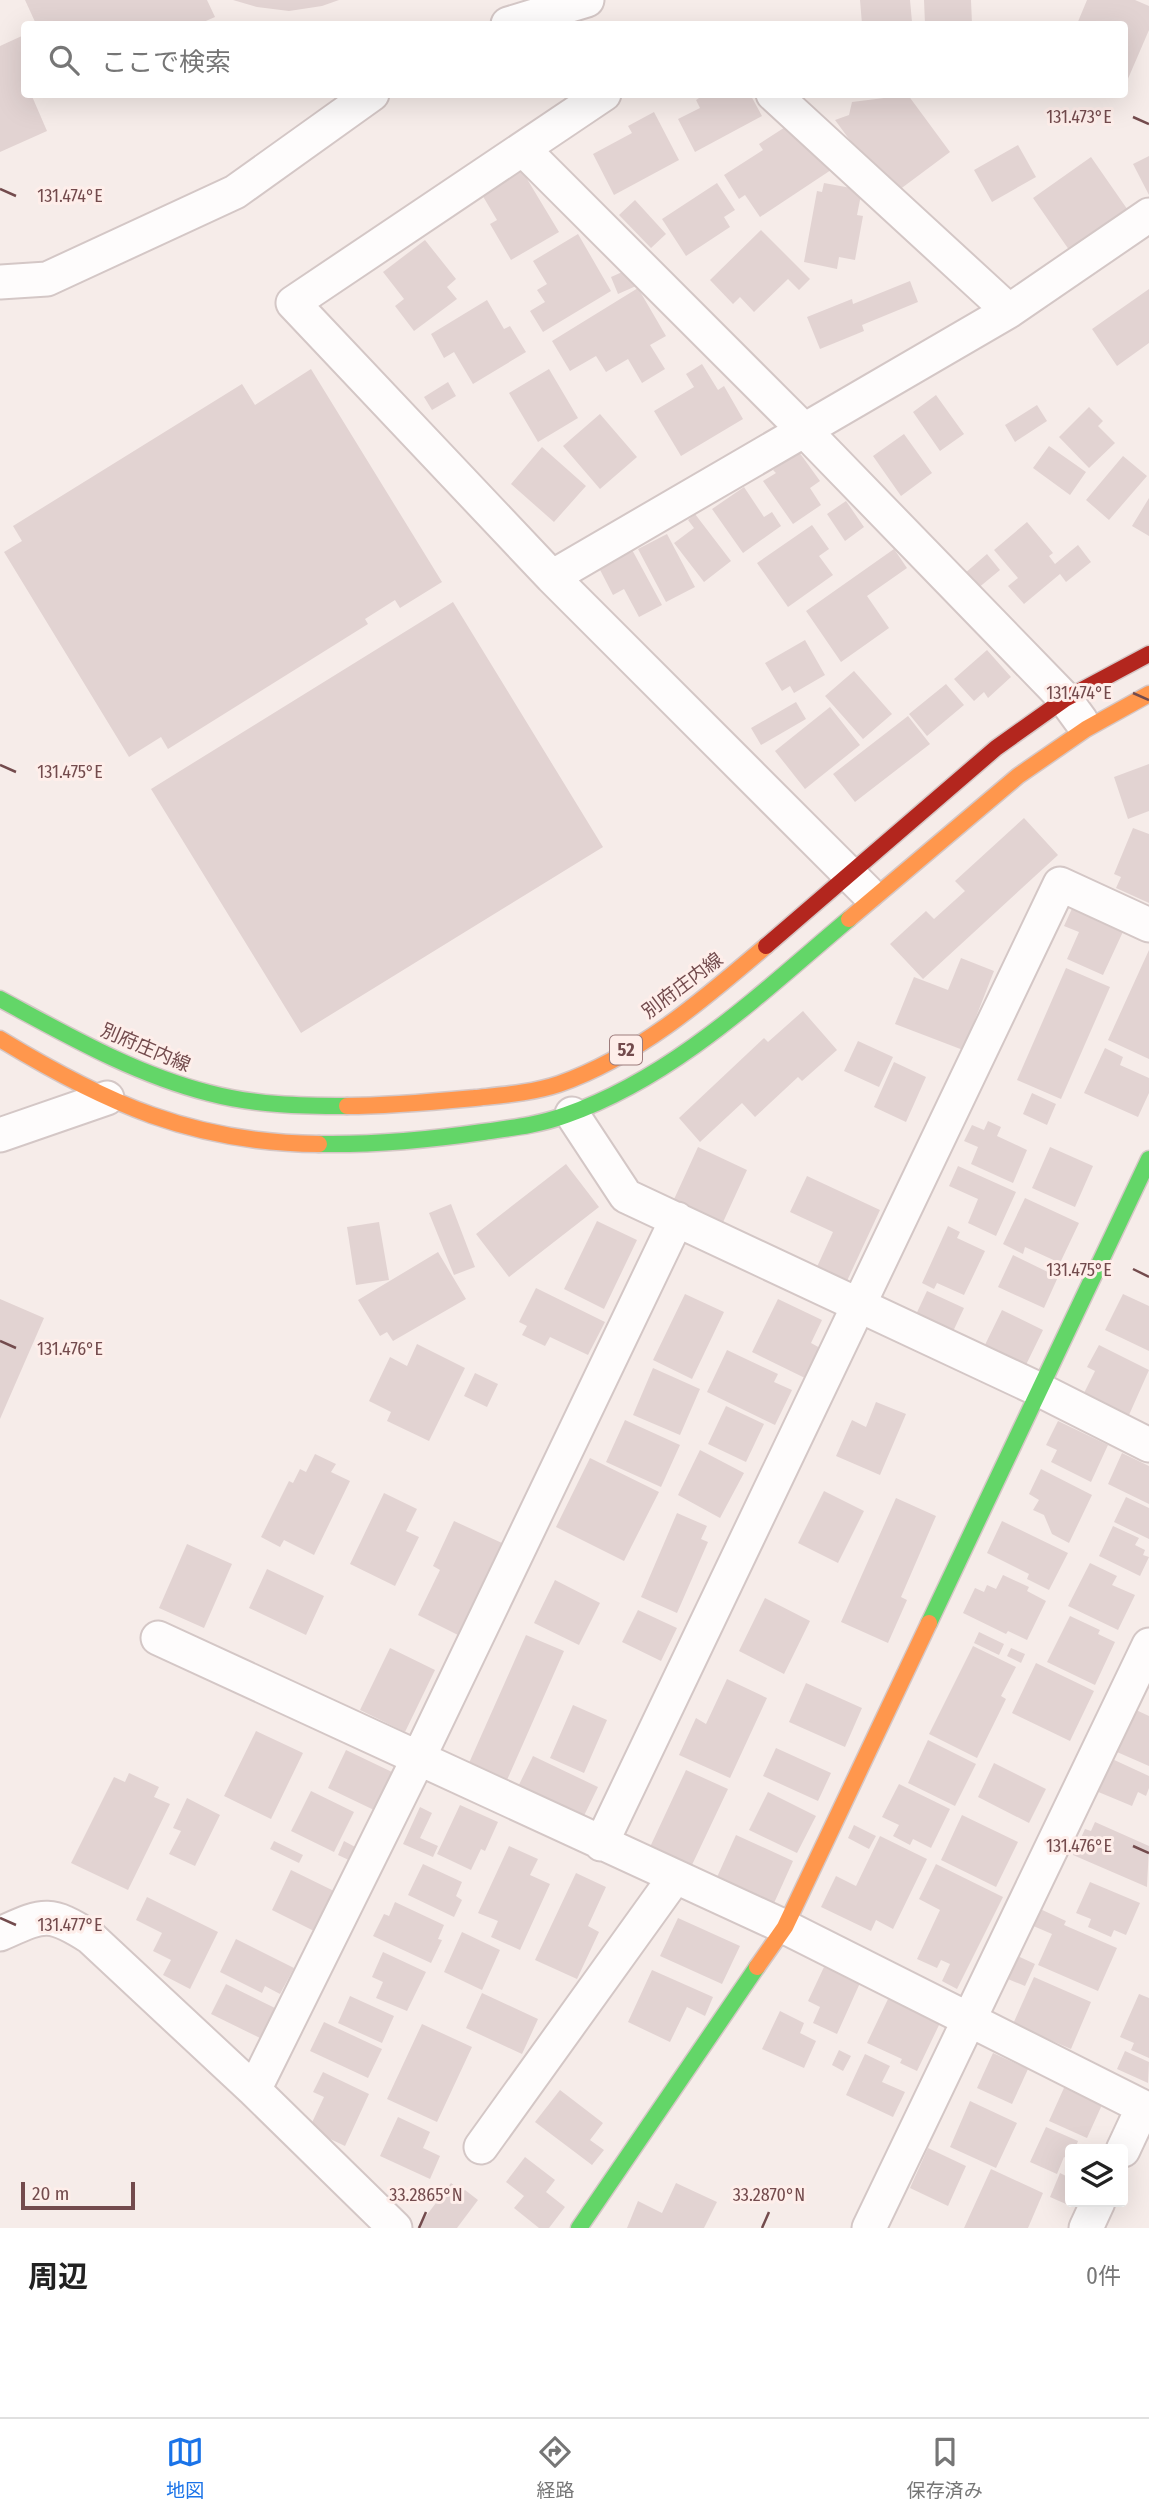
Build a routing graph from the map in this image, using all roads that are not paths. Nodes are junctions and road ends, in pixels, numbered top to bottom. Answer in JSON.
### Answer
{"nodes":[{"id":1,"x":587,"y":0,"type":"edge"},
{"id":2,"x":518,"y":21,"type":"edge"},
{"id":3,"x":366,"y":98,"type":"edge"},
{"id":4,"x":598,"y":98,"type":"edge"},
{"id":5,"x":777,"y":98,"type":"edge"},
{"id":6,"x":523,"y":149,"type":"junction"},
{"id":7,"x":1149,"y":215,"type":"edge"},
{"id":8,"x":0,"y":282,"type":"edge"},
{"id":9,"x":1009,"y":311,"type":"junction"},
{"id":10,"x":804,"y":430,"type":"junction"},
{"id":11,"x":552,"y":578,"type":"junction"},
{"id":12,"x":1149,"y":654,"type":"edge"},
{"id":13,"x":1149,"y":694,"type":"edge"},
{"id":14,"x":1065,"y":699,"type":"junction"},
{"id":15,"x":1086,"y":729,"type":"junction"},
{"id":16,"x":849,"y":874,"type":"junction"},
{"id":17,"x":873,"y":898,"type":"junction"},
{"id":18,"x":1149,"y":925,"type":"edge"},
{"id":19,"x":0,"y":999,"type":"edge"},
{"id":20,"x":0,"y":1040,"type":"edge"},
{"id":21,"x":107,"y":1098,"type":"junction"},
{"id":22,"x":572,"y":1114,"type":"junction"},
{"id":23,"x":0,"y":1135,"type":"edge"},
{"id":24,"x":1149,"y":1159,"type":"edge"},
{"id":25,"x":677,"y":1219,"type":"junction"},
{"id":26,"x":860,"y":1305,"type":"junction"},
{"id":27,"x":1040,"y":1390,"type":"junction"},
{"id":28,"x":1149,"y":1445,"type":"edge"},
{"id":29,"x":158,"y":1638,"type":"dead end"},
{"id":30,"x":1149,"y":1645,"type":"edge"},
{"id":31,"x":419,"y":1757,"type":"junction"},
{"id":32,"x":601,"y":1844,"type":"junction"},
{"id":33,"x":675,"y":1877,"type":"junction"},
{"id":34,"x":785,"y":1927,"type":"junction"},
{"id":35,"x":0,"y":1934,"type":"edge"},
{"id":36,"x":969,"y":2020,"type":"junction"},
{"id":37,"x":254,"y":2090,"type":"junction"},
{"id":38,"x":1146,"y":2109,"type":"edge"},
{"id":39,"x":1126,"y":2144,"type":"edge"},
{"id":40,"x":481,"y":2147,"type":"dead end"},
{"id":41,"x":1096,"y":2207,"type":"edge"},
{"id":42,"x":395,"y":2228,"type":"edge"},
{"id":43,"x":579,"y":2228,"type":"edge"},
{"id":44,"x":869,"y":2228,"type":"edge"},
{"id":45,"x":1086,"y":2228,"type":"edge"}],
"edges":[{"from":1,"to":2,"type":"street"},
{"from":3,"to":8,"type":"street"},
{"from":4,"to":6,"type":"street"},
{"from":5,"to":9,"type":"street"},
{"from":6,"to":10,"type":"street"},
{"from":6,"to":11,"type":"street"},
{"from":7,"to":9,"type":"street"},
{"from":9,"to":10,"type":"street"},
{"from":10,"to":11,"type":"street"},
{"from":10,"to":14,"type":"street"},
{"from":11,"to":16,"type":"street"},
{"from":12,"to":14,"type":"main road","name":"別府庄内線","number":"52"},
{"from":13,"to":15,"type":"main road","number":"52"},
{"from":14,"to":15,"type":"street"},
{"from":14,"to":16,"type":"main road","name":"別府庄内線","number":"52"},
{"from":15,"to":17,"type":"main road","number":"52"},
{"from":16,"to":17,"type":"street"},
{"from":16,"to":19,"type":"main road","name":"別府庄内線","number":"52"},
{"from":17,"to":22,"type":"main road","number":"52"},
{"from":18,"to":26,"type":"street"},
{"from":20,"to":21,"type":"main road","number":"52"},
{"from":21,"to":22,"type":"main road","number":"52"},
{"from":21,"to":23,"type":"street"},
{"from":22,"to":25,"type":"street"},
{"from":24,"to":27,"type":"main road"},
{"from":25,"to":26,"type":"street"},
{"from":25,"to":31,"type":"street"},
{"from":26,"to":27,"type":"street"},
{"from":26,"to":32,"type":"street"},
{"from":27,"to":28,"type":"street"},
{"from":27,"to":34,"type":"main road"},
{"from":29,"to":31,"type":"street"},
{"from":30,"to":36,"type":"street"},
{"from":31,"to":32,"type":"street"},
{"from":31,"to":37,"type":"street"},
{"from":32,"to":33,"type":"street"},
{"from":33,"to":34,"type":"street"},
{"from":33,"to":40,"type":"street"},
{"from":34,"to":36,"type":"street"},
{"from":34,"to":43,"type":"main road"},
{"from":35,"to":37,"type":"street"},
{"from":36,"to":38,"type":"street"},
{"from":36,"to":44,"type":"street"},
{"from":37,"to":42,"type":"street"},
{"from":38,"to":39,"type":"street"},
{"from":41,"to":45,"type":"street"}]}
